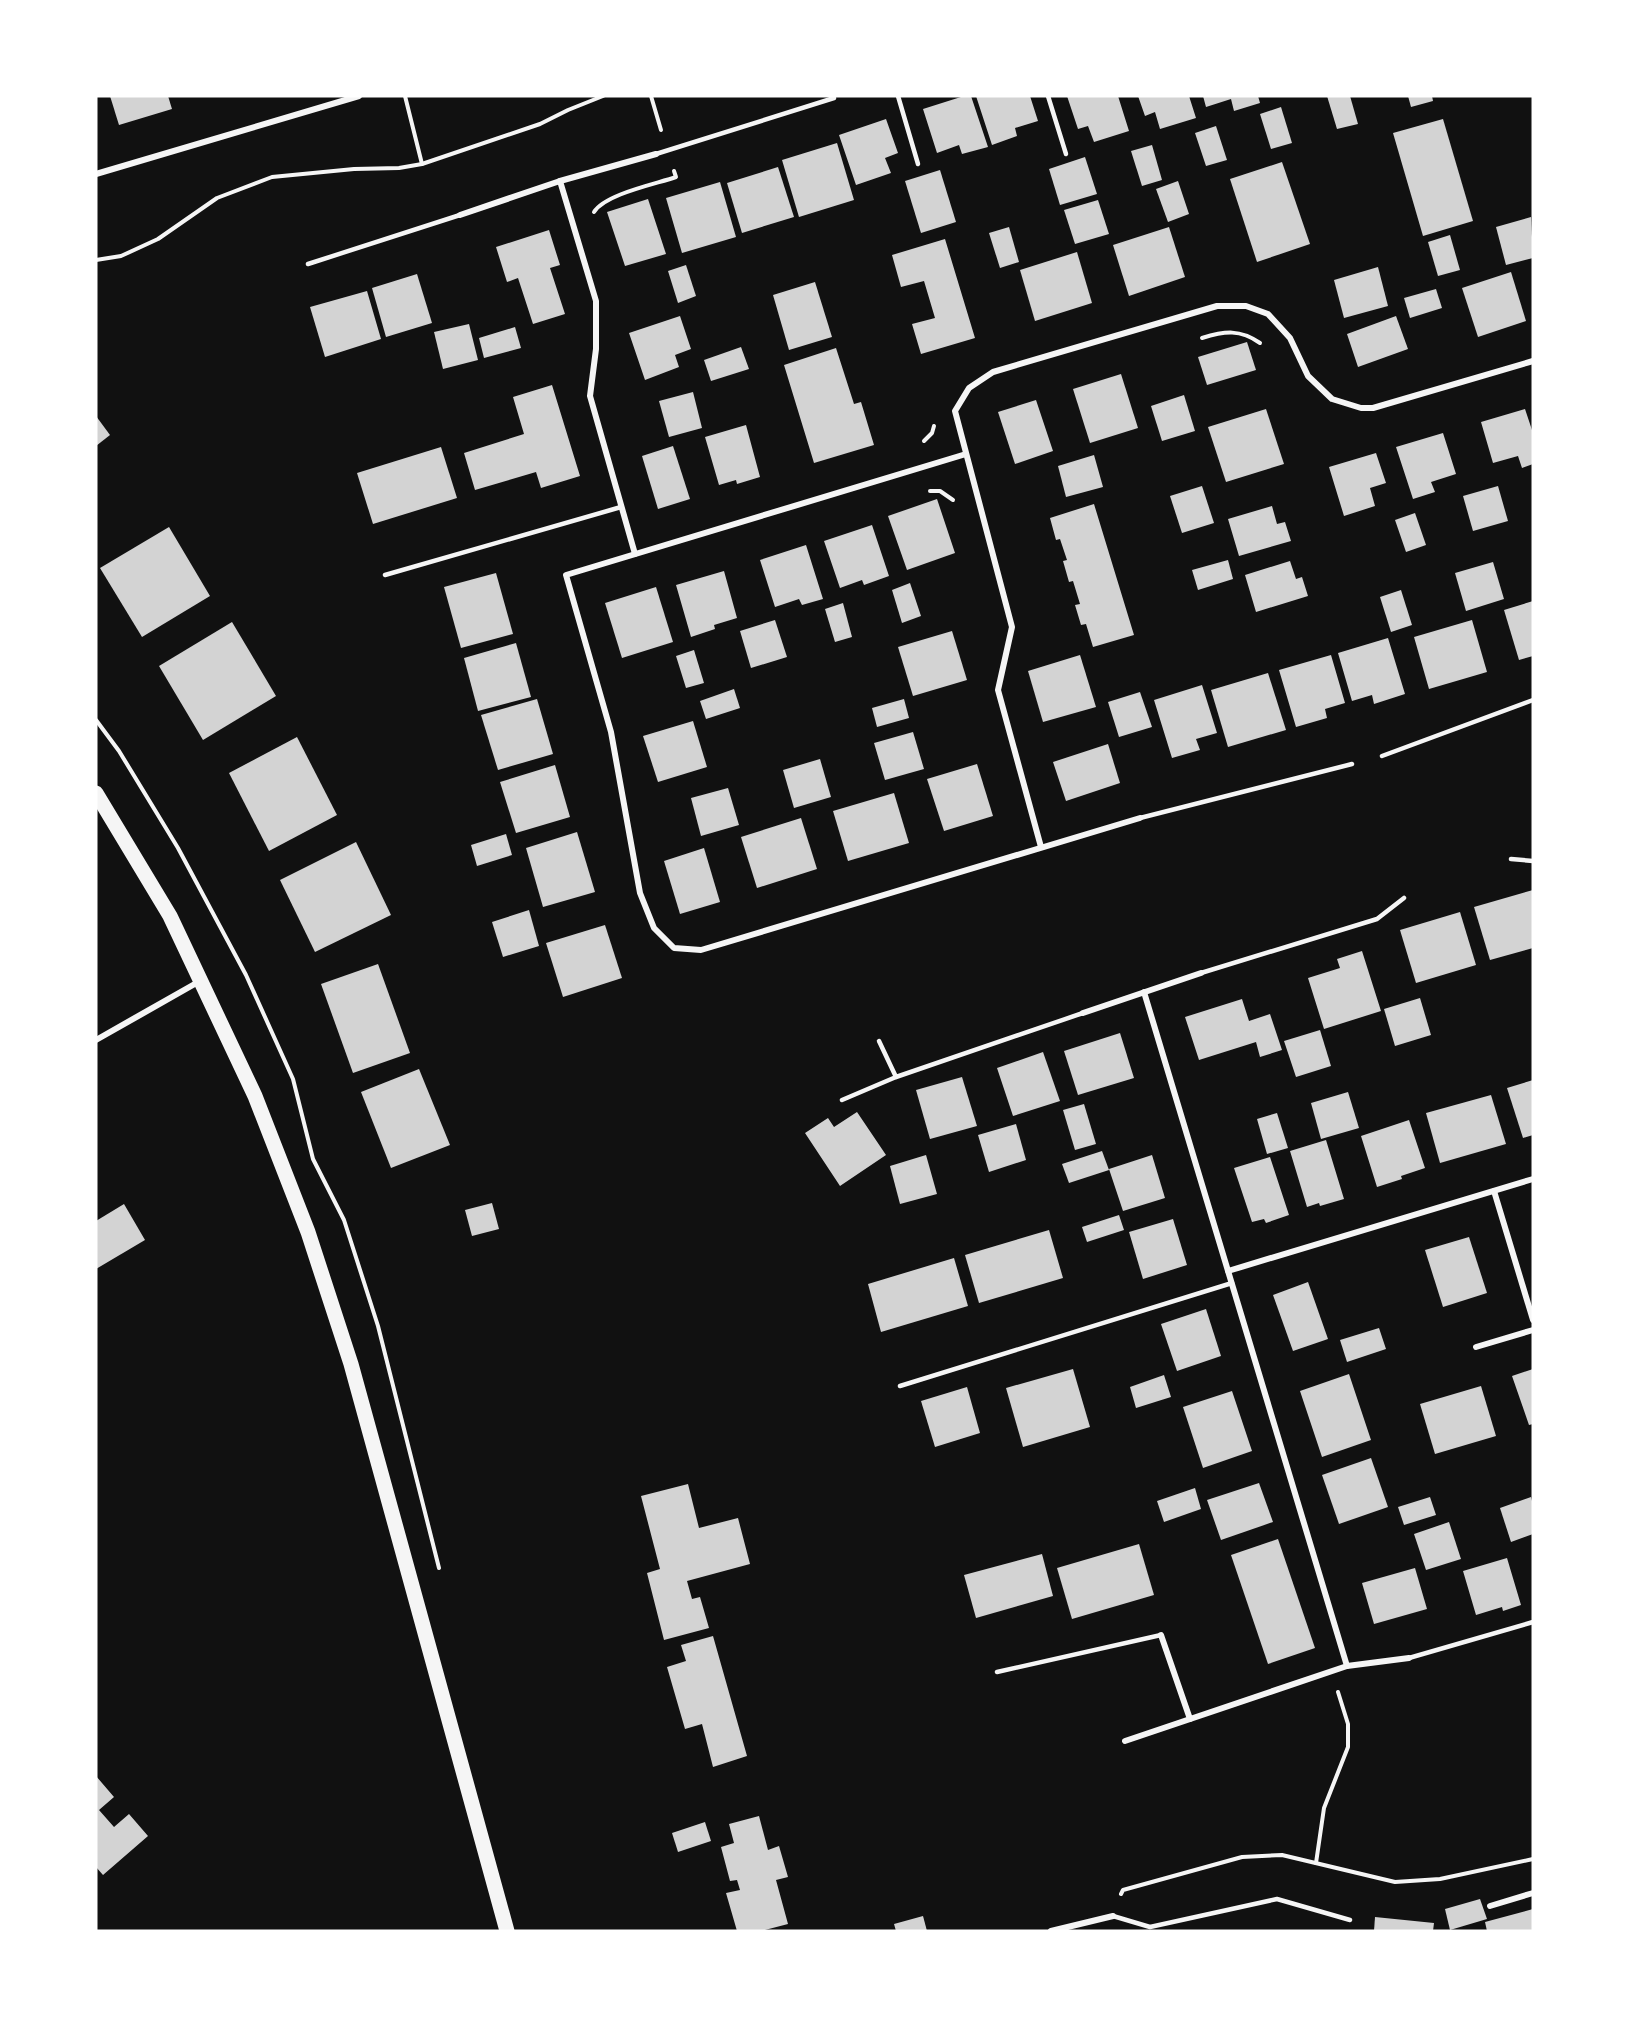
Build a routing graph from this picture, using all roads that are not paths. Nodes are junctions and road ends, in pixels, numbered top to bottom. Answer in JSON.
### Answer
{"nodes":[{"id":1,"x":324,"y":96,"type":"edge"},
{"id":2,"x":359,"y":96,"type":"edge"},
{"id":3,"x":898,"y":96,"type":"edge"},
{"id":4,"x":1048,"y":96,"type":"edge"},
{"id":5,"x":834,"y":98,"type":"dead end"},
{"id":6,"x":327,"y":105,"type":"junction"},
{"id":7,"x":656,"y":154,"type":"joint"},
{"id":8,"x":1066,"y":154,"type":"dead end"},
{"id":9,"x":918,"y":164,"type":"dead end"},
{"id":10,"x":96,"y":174,"type":"edge"},
{"id":11,"x":560,"y":182,"type":"junction"},
{"id":12,"x":460,"y":215,"type":"joint"},
{"id":13,"x":308,"y":264,"type":"dead end"},
{"id":14,"x":1533,"y":361,"type":"edge"},
{"id":15,"x":966,"y":453,"type":"junction"},
{"id":16,"x":621,"y":507,"type":"junction"},
{"id":17,"x":635,"y":554,"type":"junction"},
{"id":18,"x":385,"y":575,"type":"dead end"},
{"id":19,"x":1533,"y":700,"type":"edge"},
{"id":20,"x":1382,"y":756,"type":"dead end"},
{"id":21,"x":1352,"y":764,"type":"dead end"},
{"id":22,"x":96,"y":793,"type":"edge"},
{"id":23,"x":1140,"y":818,"type":"joint"},
{"id":24,"x":1041,"y":847,"type":"junction"},
{"id":25,"x":1511,"y":859,"type":"dead end"},
{"id":26,"x":1533,"y":861,"type":"edge"},
{"id":27,"x":1404,"y":898,"type":"dead end"},
{"id":28,"x":1201,"y":973,"type":"joint"},
{"id":29,"x":201,"y":980,"type":"junction"},
{"id":30,"x":1144,"y":992,"type":"junction"},
{"id":31,"x":1083,"y":1013,"type":"joint"},
{"id":32,"x":96,"y":1040,"type":"edge"},
{"id":33,"x":879,"y":1041,"type":"dead end"},
{"id":34,"x":896,"y":1077,"type":"junction"},
{"id":35,"x":842,"y":1100,"type":"dead end"},
{"id":36,"x":1533,"y":1179,"type":"edge"},
{"id":37,"x":1494,"y":1191,"type":"junction"},
{"id":38,"x":1228,"y":1271,"type":"junction"},
{"id":39,"x":1232,"y":1282,"type":"junction"},
{"id":40,"x":1533,"y":1320,"type":"edge"},
{"id":41,"x":1533,"y":1330,"type":"edge"},
{"id":42,"x":1476,"y":1347,"type":"dead end"},
{"id":43,"x":900,"y":1386,"type":"dead end"},
{"id":44,"x":1533,"y":1622,"type":"edge"},
{"id":45,"x":1161,"y":1635,"type":"joint"},
{"id":46,"x":1409,"y":1658,"type":"joint"},
{"id":47,"x":1347,"y":1666,"type":"junction"},
{"id":48,"x":997,"y":1672,"type":"dead end"},
{"id":49,"x":1190,"y":1719,"type":"junction"},
{"id":50,"x":1125,"y":1741,"type":"dead end"},
{"id":51,"x":1533,"y":1893,"type":"edge"},
{"id":52,"x":1490,"y":1906,"type":"dead end"},
{"id":53,"x":1113,"y":1916,"type":"joint"},
{"id":54,"x":1350,"y":1920,"type":"dead end"},
{"id":55,"x":507,"y":1931,"type":"edge"},
{"id":56,"x":1051,"y":1931,"type":"edge"}],
"edges":[{"from":1,"to":6,"type":"street"},
{"from":2,"to":6,"type":"street"},
{"from":3,"to":9,"type":"lane"},
{"from":4,"to":8,"type":"lane"},
{"from":5,"to":7,"type":"lane"},
{"from":6,"to":10,"type":"street"},
{"from":7,"to":11,"type":"street"},
{"from":11,"to":12,"type":"street"},
{"from":11,"to":16,"type":"street"},
{"from":12,"to":13,"type":"lane"},
{"from":14,"to":15,"type":"street"},
{"from":15,"to":17,"type":"street"},
{"from":15,"to":24,"type":"street"},
{"from":16,"to":17,"type":"street"},
{"from":16,"to":18,"type":"lane"},
{"from":17,"to":24,"type":"street"},
{"from":19,"to":20,"type":"lane"},
{"from":21,"to":23,"type":"lane"},
{"from":22,"to":29,"type":"main road"},
{"from":23,"to":24,"type":"street"},
{"from":25,"to":26,"type":"lane"},
{"from":27,"to":28,"type":"lane"},
{"from":28,"to":30,"type":"street"},
{"from":29,"to":32,"type":"street"},
{"from":29,"to":55,"type":"main road"},
{"from":30,"to":31,"type":"street"},
{"from":30,"to":38,"type":"street"},
{"from":31,"to":34,"type":"lane"},
{"from":33,"to":34,"type":"lane"},
{"from":34,"to":35,"type":"lane"},
{"from":36,"to":37,"type":"street"},
{"from":37,"to":38,"type":"street"},
{"from":37,"to":40,"type":"street"},
{"from":38,"to":39,"type":"street"},
{"from":39,"to":43,"type":"lane"},
{"from":39,"to":47,"type":"street"},
{"from":41,"to":42,"type":"street"},
{"from":44,"to":46,"type":"lane"},
{"from":45,"to":48,"type":"lane"},
{"from":45,"to":49,"type":"street"},
{"from":46,"to":47,"type":"street"},
{"from":47,"to":49,"type":"street"},
{"from":49,"to":50,"type":"street"},
{"from":51,"to":52,"type":"street"},
{"from":53,"to":54,"type":"lane"},
{"from":53,"to":56,"type":"street"}]}
